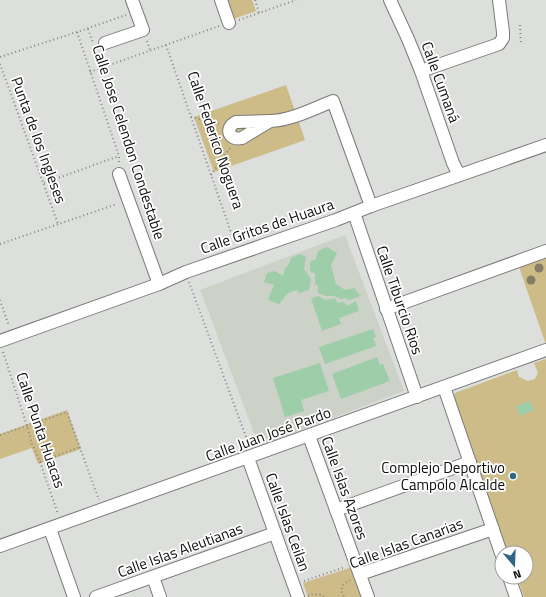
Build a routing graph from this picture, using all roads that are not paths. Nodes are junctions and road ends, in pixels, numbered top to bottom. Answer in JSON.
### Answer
{"nodes":[{"id":1,"x":132,"y":0,"type":"edge"},
{"id":2,"x":221,"y":0,"type":"edge"},
{"id":3,"x":390,"y":0,"type":"edge"},
{"id":4,"x":499,"y":0,"type":"edge"},
{"id":5,"x":229,"y":23,"type":"road end"},
{"id":6,"x":105,"y":43,"type":"dead end"},
{"id":7,"x":421,"y":71,"type":"junction"},
{"id":8,"x":270,"y":121,"type":"junction"},
{"id":9,"x":546,"y":145,"type":"edge"},
{"id":10,"x":119,"y":174,"type":"road end"},
{"id":11,"x":459,"y":176,"type":"junction"},
{"id":12,"x":371,"y":206,"type":"junction"},
{"id":13,"x":354,"y":213,"type":"junction"},
{"id":14,"x":546,"y":251,"type":"edge"},
{"id":15,"x":159,"y":284,"type":"junction"},
{"id":16,"x":386,"y":309,"type":"junction"},
{"id":17,"x":1,"y":345,"type":"edge"},
{"id":18,"x":546,"y":350,"type":"edge"},
{"id":19,"x":444,"y":387,"type":"junction"},
{"id":20,"x":416,"y":397,"type":"junction"},
{"id":21,"x":309,"y":436,"type":"junction"},
{"id":22,"x":250,"y":457,"type":"junction"},
{"id":23,"x":470,"y":462,"type":"junction"},
{"id":24,"x":336,"y":510,"type":"junction"},
{"id":25,"x":50,"y":529,"type":"junction"},
{"id":26,"x":493,"y":529,"type":"junction"},
{"id":27,"x":275,"y":533,"type":"junction"},
{"id":28,"x":498,"y":545,"type":"edge"},
{"id":29,"x":0,"y":546,"type":"edge"},
{"id":30,"x":358,"y":569,"type":"junction"},
{"id":31,"x":153,"y":577,"type":"junction"},
{"id":32,"x":511,"y":585,"type":"edge"},
{"id":33,"x":74,"y":597,"type":"edge"},
{"id":34,"x":96,"y":597,"type":"edge"},
{"id":35,"x":160,"y":597,"type":"edge"},
{"id":36,"x":298,"y":597,"type":"edge"},
{"id":37,"x":368,"y":597,"type":"edge"},
{"id":38,"x":514,"y":597,"type":"edge"}],
"edges":[{"from":1,"to":6,"type":"street"},
{"from":2,"to":5,"type":"street"},
{"from":3,"to":7,"type":"street","name":"Calle Cumaná"},
{"from":4,"to":7,"type":"street"},
{"from":7,"to":11,"type":"street","name":"Calle Cumaná"},
{"from":8,"to":8,"type":"street"},
{"from":8,"to":12,"type":"street"},
{"from":9,"to":11,"type":"street","name":"Calle Gritos de Huaura"},
{"from":10,"to":15,"type":"street","name":"Calle Jose Celendon Condestable"},
{"from":11,"to":12,"type":"street","name":"Calle Gritos de Huaura"},
{"from":12,"to":13,"type":"street","name":"Calle Gritos de Huaura"},
{"from":13,"to":15,"type":"street","name":"Calle Gritos de Huaura"},
{"from":13,"to":16,"type":"street","name":"Calle Tiburcio Rios"},
{"from":14,"to":16,"type":"street"},
{"from":15,"to":17,"type":"street","name":"Calle Gritos de Huaura"},
{"from":16,"to":20,"type":"street","name":"Calle Tiburcio Rios"},
{"from":18,"to":19,"type":"street","name":"Calle Juan José Pardo"},
{"from":19,"to":20,"type":"street","name":"Calle Juan José Pardo"},
{"from":19,"to":23,"type":"street"},
{"from":20,"to":21,"type":"street","name":"Calle Juan José Pardo"},
{"from":21,"to":22,"type":"street","name":"Calle Juan José Pardo"},
{"from":21,"to":24,"type":"street","name":"Calle Islas Azores"},
{"from":22,"to":25,"type":"street","name":"Calle Juan José Pardo"},
{"from":22,"to":27,"type":"street","name":"Calle Islas Ceilan"},
{"from":23,"to":24,"type":"street"},
{"from":23,"to":26,"type":"street"},
{"from":24,"to":30,"type":"street","name":"Calle Islas Azores"},
{"from":25,"to":29,"type":"street","name":"Calle Juan José Pardo"},
{"from":25,"to":33,"type":"street"},
{"from":26,"to":28,"type":"street"},
{"from":26,"to":30,"type":"street","name":"Calle Islas Canarias"},
{"from":27,"to":31,"type":"street","name":"Calle Islas Aleutianas"},
{"from":27,"to":36,"type":"street","name":"Calle Islas Ceilan"},
{"from":30,"to":37,"type":"street","name":"Calle Islas Azores"},
{"from":31,"to":34,"type":"street","name":"Calle Islas Aleutianas"},
{"from":31,"to":35,"type":"street"},
{"from":32,"to":38,"type":"street"}]}
